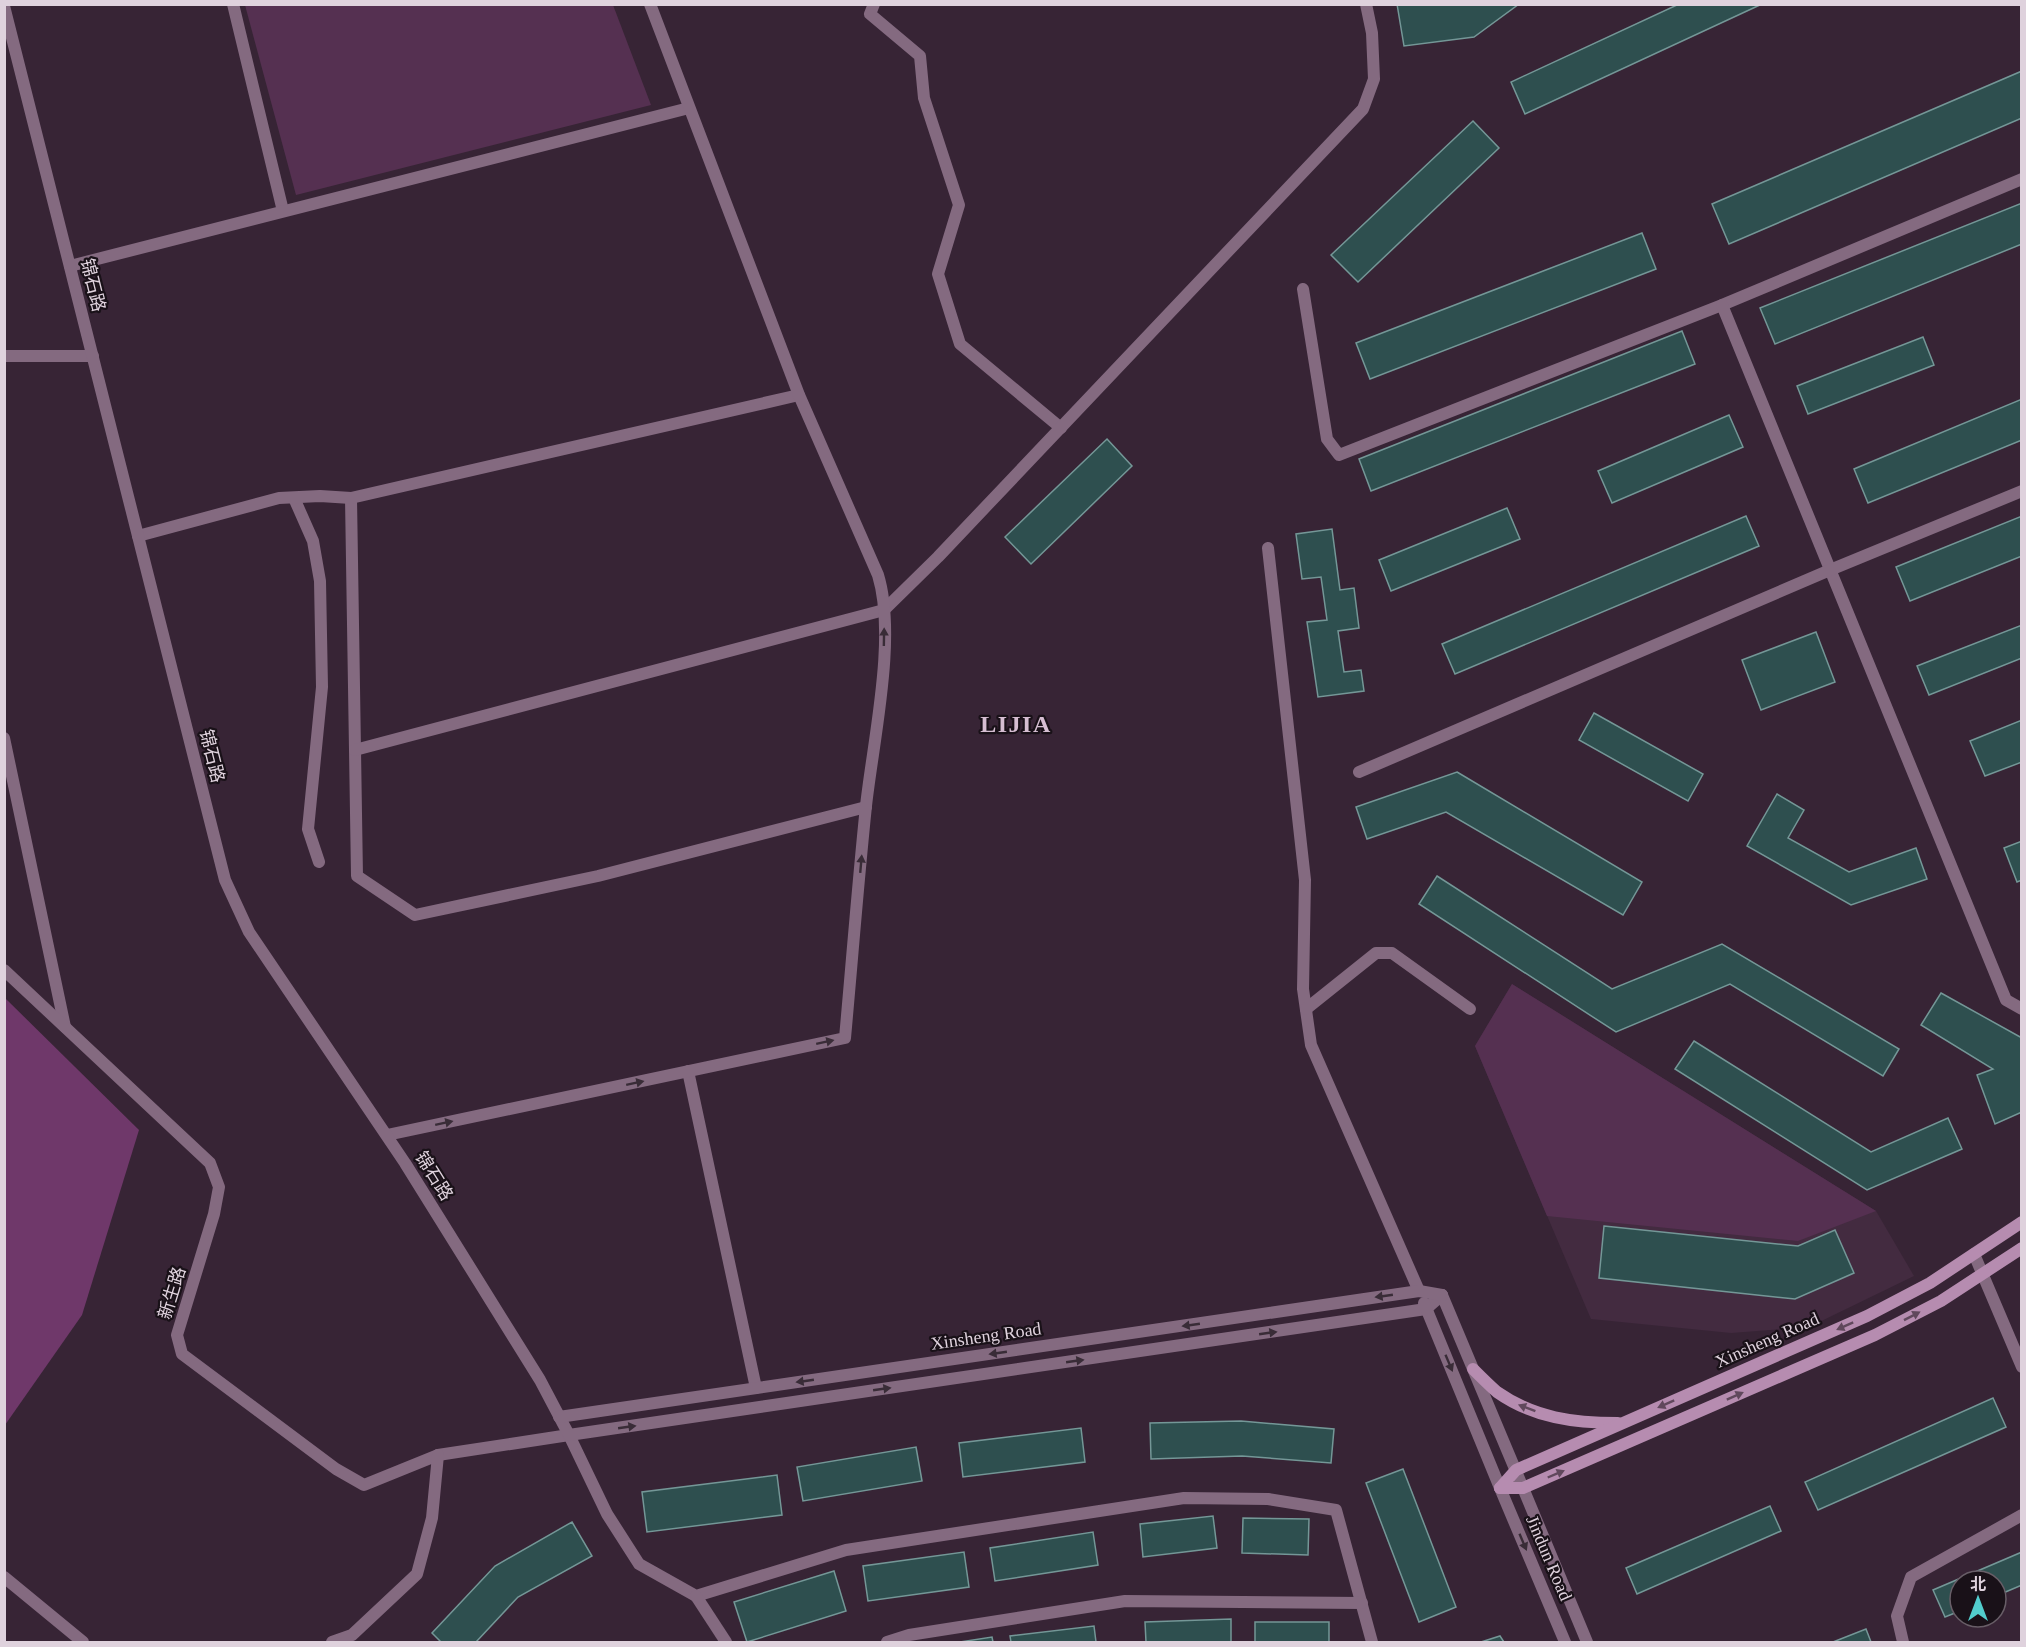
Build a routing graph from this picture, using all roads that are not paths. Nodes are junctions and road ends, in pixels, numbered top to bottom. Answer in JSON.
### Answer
{"nodes":[{"id":1,"x":233,"y":4,"type":"edge"},
{"id":2,"x":650,"y":4,"type":"edge"},
{"id":3,"x":874,"y":4,"type":"edge"},
{"id":4,"x":1366,"y":4,"type":"edge"},
{"id":5,"x":4,"y":6,"type":"edge"},
{"id":6,"x":689,"y":108,"type":"junction"},
{"id":7,"x":2022,"y":179,"type":"edge"},
{"id":8,"x":284,"y":211,"type":"junction"},
{"id":9,"x":70,"y":266,"type":"junction"},
{"id":10,"x":1303,"y":289,"type":"dead end"},
{"id":11,"x":1722,"y":305,"type":"junction"},
{"id":12,"x":4,"y":356,"type":"edge"},
{"id":13,"x":93,"y":356,"type":"junction"},
{"id":14,"x":799,"y":395,"type":"junction"},
{"id":15,"x":1061,"y":428,"type":"junction"},
{"id":16,"x":2022,"y":491,"type":"edge"},
{"id":17,"x":294,"y":498,"type":"junction"},
{"id":18,"x":351,"y":498,"type":"junction"},
{"id":19,"x":138,"y":536,"type":"junction"},
{"id":20,"x":1268,"y":548,"type":"dead end"},
{"id":21,"x":1830,"y":570,"type":"junction"},
{"id":22,"x":884,"y":610,"type":"junction"},
{"id":23,"x":4,"y":738,"type":"edge"},
{"id":24,"x":355,"y":750,"type":"junction"},
{"id":25,"x":1359,"y":772,"type":"dead end"},
{"id":26,"x":866,"y":807,"type":"junction"},
{"id":27,"x":318,"y":861,"type":"dead end"},
{"id":28,"x":4,"y":970,"type":"edge"},
{"id":29,"x":1306,"y":1009,"type":"junction"},
{"id":30,"x":1470,"y":1009,"type":"dead end"},
{"id":31,"x":2022,"y":1009,"type":"edge"},
{"id":32,"x":65,"y":1027,"type":"junction"},
{"id":33,"x":688,"y":1071,"type":"junction"},
{"id":34,"x":387,"y":1135,"type":"junction"},
{"id":35,"x":2022,"y":1222,"type":"edge"},
{"id":36,"x":2022,"y":1248,"type":"edge"},
{"id":37,"x":1974,"y":1254,"type":"junction"},
{"id":38,"x":1982,"y":1274,"type":"junction"},
{"id":39,"x":1419,"y":1292,"type":"junction"},
{"id":40,"x":1442,"y":1295,"type":"junction"},
{"id":41,"x":1426,"y":1309,"type":"junction"},
{"id":42,"x":2022,"y":1367,"type":"edge"},
{"id":43,"x":1473,"y":1369,"type":"junction"},
{"id":44,"x":756,"y":1388,"type":"junction"},
{"id":45,"x":559,"y":1417,"type":"junction"},
{"id":46,"x":1625,"y":1422,"type":"junction"},
{"id":47,"x":569,"y":1436,"type":"junction"},
{"id":48,"x":438,"y":1455,"type":"junction"},
{"id":49,"x":1515,"y":1470,"type":"junction"},
{"id":50,"x":1500,"y":1488,"type":"junction"},
{"id":51,"x":1523,"y":1488,"type":"junction"},
{"id":52,"x":2022,"y":1515,"type":"edge"},
{"id":53,"x":4,"y":1578,"type":"edge"},
{"id":54,"x":696,"y":1596,"type":"junction"},
{"id":55,"x":1362,"y":1603,"type":"junction"},
{"id":56,"x":83,"y":1642,"type":"edge"},
{"id":57,"x":332,"y":1642,"type":"edge"},
{"id":58,"x":726,"y":1642,"type":"edge"},
{"id":59,"x":887,"y":1642,"type":"edge"},
{"id":60,"x":1372,"y":1642,"type":"edge"},
{"id":61,"x":1565,"y":1642,"type":"edge"},
{"id":62,"x":1587,"y":1642,"type":"edge"},
{"id":63,"x":1904,"y":1642,"type":"edge"}],
"edges":[{"from":1,"to":8,"type":"street"},
{"from":2,"to":6,"type":"street"},
{"from":3,"to":15,"type":"street"},
{"from":4,"to":15,"type":"street"},
{"from":5,"to":9,"type":"street","name":"锦石路"},
{"from":6,"to":8,"type":"street"},
{"from":6,"to":14,"type":"street"},
{"from":7,"to":11,"type":"street"},
{"from":8,"to":9,"type":"street"},
{"from":9,"to":13,"type":"street","name":"锦石路"},
{"from":10,"to":11,"type":"street"},
{"from":11,"to":21,"type":"street"},
{"from":12,"to":13,"type":"street"},
{"from":13,"to":19,"type":"street","name":"锦石路"},
{"from":14,"to":18,"type":"street"},
{"from":14,"to":22,"type":"street"},
{"from":15,"to":22,"type":"street"},
{"from":16,"to":21,"type":"street"},
{"from":17,"to":18,"type":"street"},
{"from":17,"to":19,"type":"street"},
{"from":17,"to":27,"type":"street"},
{"from":18,"to":24,"type":"street"},
{"from":19,"to":34,"type":"street","name":"锦石路"},
{"from":20,"to":29,"type":"street"},
{"from":21,"to":25,"type":"street"},
{"from":21,"to":31,"type":"street"},
{"from":22,"to":24,"type":"street"},
{"from":26,"to":22,"type":"street","one_way":true},
{"from":23,"to":32,"type":"street"},
{"from":24,"to":26,"type":"street"},
{"from":33,"to":26,"type":"street","one_way":true},
{"from":28,"to":32,"type":"street","name":"新生路"},
{"from":29,"to":30,"type":"street"},
{"from":29,"to":39,"type":"street"},
{"from":32,"to":48,"type":"street","name":"新生路"},
{"from":34,"to":33,"type":"street","one_way":true},
{"from":33,"to":44,"type":"street"},
{"from":34,"to":45,"type":"street","name":"锦石路"},
{"from":35,"to":37,"type":"main road","name":"Xinsheng Road"},
{"from":36,"to":38,"type":"main road"},
{"from":37,"to":38,"type":"street"},
{"from":37,"to":46,"type":"main road","name":"Xinsheng Road","one_way":true},
{"from":38,"to":42,"type":"street"},
{"from":51,"to":38,"type":"main road","one_way":true},
{"from":39,"to":40,"type":"street","name":"Xinsheng Road"},
{"from":39,"to":41,"type":"street"},
{"from":39,"to":44,"type":"street","name":"Xinsheng Road","one_way":true},
{"from":40,"to":41,"type":"street"},
{"from":40,"to":43,"type":"street"},
{"from":47,"to":41,"type":"street","name":"Xinsheng Road","one_way":true},
{"from":41,"to":50,"type":"street","one_way":true},
{"from":46,"to":43,"type":"main road","one_way":true},
{"from":43,"to":49,"type":"street"},
{"from":44,"to":45,"type":"street","name":"Xinsheng Road"},
{"from":45,"to":47,"type":"street","name":"锦石路"},
{"from":46,"to":49,"type":"main road","name":"Xinsheng Road"},
{"from":47,"to":48,"type":"street","name":"新生路"},
{"from":47,"to":54,"type":"street","name":"锦石路"},
{"from":48,"to":57,"type":"street"},
{"from":49,"to":50,"type":"main road","name":"Xinsheng Road"},
{"from":49,"to":51,"type":"street"},
{"from":50,"to":51,"type":"main road"},
{"from":50,"to":61,"type":"street","name":"Jindun Road","one_way":true},
{"from":51,"to":62,"type":"street","name":"Jindun Road"},
{"from":52,"to":63,"type":"street"},
{"from":53,"to":56,"type":"street"},
{"from":54,"to":55,"type":"street"},
{"from":54,"to":58,"type":"street"},
{"from":55,"to":59,"type":"street"},
{"from":55,"to":60,"type":"street"}]}
